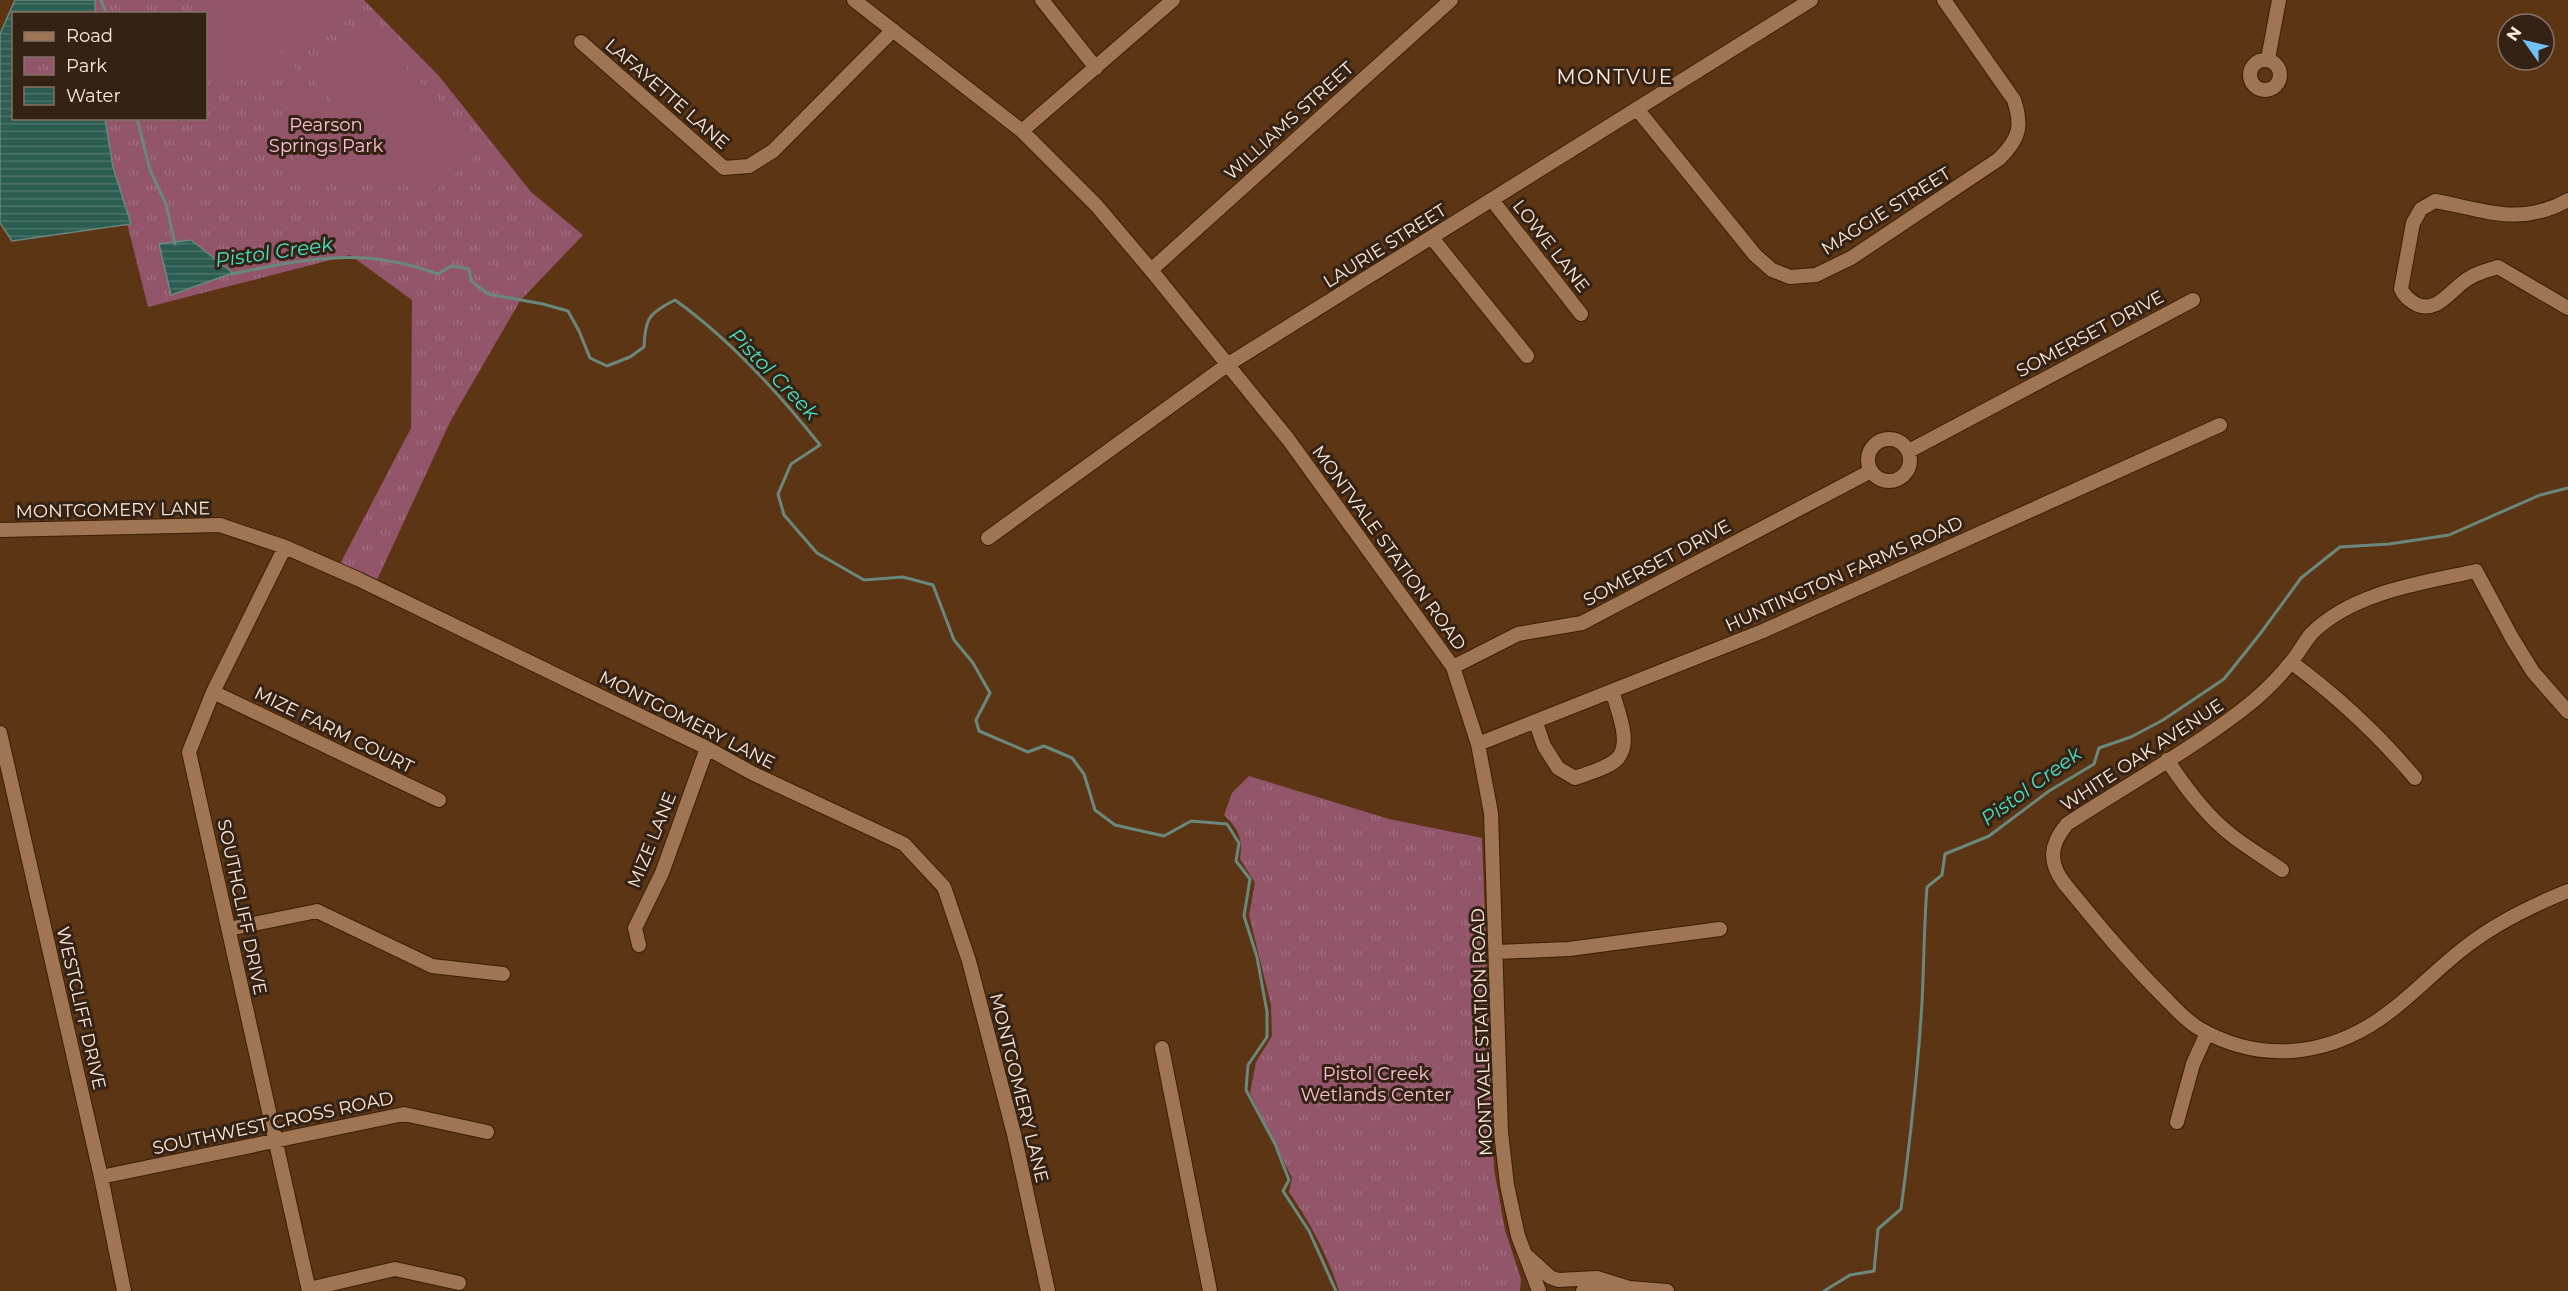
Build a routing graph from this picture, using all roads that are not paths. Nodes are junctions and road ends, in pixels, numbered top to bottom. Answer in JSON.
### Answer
{"nodes":[{"id":1,"x":854,"y":0,"type":"edge"},
{"id":2,"x":1042,"y":0,"type":"edge"},
{"id":3,"x":1173,"y":0,"type":"edge"},
{"id":4,"x":1451,"y":0,"type":"edge"},
{"id":5,"x":1811,"y":0,"type":"edge"},
{"id":6,"x":1944,"y":0,"type":"edge"},
{"id":7,"x":2279,"y":0,"type":"edge"},
{"id":8,"x":893,"y":30,"type":"junction"},
{"id":9,"x":581,"y":42,"type":"dead end"},
{"id":10,"x":2268,"y":59,"type":"dead end"},
{"id":11,"x":1096,"y":68,"type":"junction"},
{"id":12,"x":1637,"y":109,"type":"junction"},
{"id":13,"x":1022,"y":131,"type":"junction"},
{"id":14,"x":1492,"y":200,"type":"junction"},
{"id":15,"x":2568,"y":200,"type":"edge"},
{"id":16,"x":1432,"y":238,"type":"junction"},
{"id":17,"x":1151,"y":270,"type":"junction"},
{"id":18,"x":2193,"y":300,"type":"dead end"},
{"id":19,"x":2568,"y":308,"type":"edge"},
{"id":20,"x":1581,"y":314,"type":"dead end"},
{"id":21,"x":1527,"y":357,"type":"dead end"},
{"id":22,"x":1227,"y":365,"type":"junction"},
{"id":23,"x":2220,"y":425,"type":"dead end"},
{"id":24,"x":1909,"y":451,"type":"junction"},
{"id":25,"x":1870,"y":471,"type":"junction"},
{"id":26,"x":0,"y":530,"type":"edge"},
{"id":27,"x":988,"y":538,"type":"dead end"},
{"id":28,"x":285,"y":547,"type":"junction"},
{"id":29,"x":2291,"y":663,"type":"junction"},
{"id":30,"x":1454,"y":667,"type":"junction"},
{"id":31,"x":213,"y":692,"type":"junction"},
{"id":32,"x":1613,"y":693,"type":"junction"},
{"id":33,"x":2568,"y":712,"type":"edge"},
{"id":34,"x":1536,"y":723,"type":"junction"},
{"id":35,"x":0,"y":733,"type":"edge"},
{"id":36,"x":1478,"y":744,"type":"junction"},
{"id":37,"x":707,"y":748,"type":"junction"},
{"id":38,"x":2167,"y":760,"type":"junction"},
{"id":39,"x":2415,"y":778,"type":"dead end"},
{"id":40,"x":439,"y":800,"type":"dead end"},
{"id":41,"x":2282,"y":870,"type":"dead end"},
{"id":42,"x":2568,"y":891,"type":"edge"},
{"id":43,"x":229,"y":929,"type":"junction"},
{"id":44,"x":1720,"y":929,"type":"dead end"},
{"id":45,"x":639,"y":945,"type":"dead end"},
{"id":46,"x":1497,"y":952,"type":"junction"},
{"id":47,"x":503,"y":974,"type":"dead end"},
{"id":48,"x":2207,"y":1033,"type":"junction"},
{"id":49,"x":1162,"y":1048,"type":"dead end"},
{"id":50,"x":2177,"y":1122,"type":"dead end"},
{"id":51,"x":487,"y":1132,"type":"dead end"},
{"id":52,"x":275,"y":1142,"type":"junction"},
{"id":53,"x":101,"y":1177,"type":"junction"},
{"id":54,"x":1525,"y":1254,"type":"junction"},
{"id":55,"x":459,"y":1283,"type":"dead end"},
{"id":56,"x":1629,"y":1288,"type":"junction"},
{"id":57,"x":309,"y":1290,"type":"edge"},
{"id":58,"x":124,"y":1291,"type":"edge"},
{"id":59,"x":1048,"y":1291,"type":"edge"},
{"id":60,"x":1209,"y":1291,"type":"edge"},
{"id":61,"x":1539,"y":1291,"type":"edge"},
{"id":62,"x":1583,"y":1291,"type":"edge"},
{"id":63,"x":1666,"y":1291,"type":"edge"}],
"edges":[{"from":1,"to":8,"type":"street","name":"MONTVALE STATION ROAD"},
{"from":2,"to":11,"type":"street"},
{"from":3,"to":11,"type":"street"},
{"from":4,"to":17,"type":"street","name":"WILLIAMS STREET"},
{"from":5,"to":12,"type":"street","name":"LAURIE STREET"},
{"from":6,"to":12,"type":"street","name":"MAGGIE STREET"},
{"from":7,"to":10,"type":"street"},
{"from":8,"to":9,"type":"street","name":"LAFAYETTE LANE"},
{"from":8,"to":13,"type":"street","name":"MONTVALE STATION ROAD"},
{"from":11,"to":13,"type":"street"},
{"from":12,"to":14,"type":"street","name":"LAURIE STREET"},
{"from":13,"to":17,"type":"street","name":"MONTVALE STATION ROAD"},
{"from":14,"to":16,"type":"street","name":"LAURIE STREET"},
{"from":14,"to":20,"type":"street","name":"LOWE LANE"},
{"from":15,"to":19,"type":"street"},
{"from":16,"to":21,"type":"street"},
{"from":16,"to":22,"type":"street","name":"LAURIE STREET"},
{"from":17,"to":22,"type":"street","name":"MONTVALE STATION ROAD"},
{"from":18,"to":24,"type":"street","name":"SOMERSET DRIVE"},
{"from":22,"to":27,"type":"street","name":"LAURIE STREET"},
{"from":22,"to":30,"type":"street","name":"MONTVALE STATION ROAD"},
{"from":23,"to":32,"type":"street","name":"HUNTINGTON FARMS ROAD"},
{"from":24,"to":25,"type":"street"},
{"from":24,"to":25,"type":"street"},
{"from":25,"to":30,"type":"street","name":"SOMERSET DRIVE"},
{"from":26,"to":28,"type":"street","name":"MONTGOMERY LANE"},
{"from":28,"to":31,"type":"street","name":"SOUTHCLIFF DRIVE"},
{"from":28,"to":37,"type":"street","name":"MONTGOMERY LANE"},
{"from":29,"to":33,"type":"street","name":"WHITE OAK AVENUE"},
{"from":29,"to":38,"type":"street","name":"WHITE OAK AVENUE"},
{"from":29,"to":39,"type":"street"},
{"from":30,"to":36,"type":"street","name":"MONTVALE STATION ROAD"},
{"from":31,"to":40,"type":"street","name":"MIZE FARM COURT"},
{"from":31,"to":43,"type":"street","name":"SOUTHCLIFF DRIVE"},
{"from":32,"to":34,"type":"street","name":"HUNTINGTON FARMS ROAD"},
{"from":32,"to":34,"type":"street"},
{"from":34,"to":36,"type":"street","name":"HUNTINGTON FARMS ROAD"},
{"from":35,"to":53,"type":"street","name":"WESTCLIFF DRIVE"},
{"from":36,"to":46,"type":"street","name":"MONTVALE STATION ROAD"},
{"from":37,"to":45,"type":"street","name":"MIZE LANE"},
{"from":37,"to":59,"type":"street","name":"MONTGOMERY LANE"},
{"from":38,"to":41,"type":"street"},
{"from":38,"to":48,"type":"street","name":"WHITE OAK AVENUE"},
{"from":42,"to":48,"type":"street","name":"WHITE OAK AVENUE"},
{"from":43,"to":47,"type":"street"},
{"from":43,"to":52,"type":"street","name":"SOUTHCLIFF DRIVE"},
{"from":44,"to":46,"type":"street"},
{"from":46,"to":54,"type":"street","name":"MONTVALE STATION ROAD"},
{"from":48,"to":50,"type":"street"},
{"from":49,"to":60,"type":"street"},
{"from":51,"to":52,"type":"street","name":"SOUTHWEST CROSS ROAD"},
{"from":52,"to":53,"type":"street","name":"SOUTHWEST CROSS ROAD"},
{"from":52,"to":57,"type":"street","name":"SOUTHCLIFF DRIVE"},
{"from":53,"to":58,"type":"street","name":"WESTCLIFF DRIVE"},
{"from":54,"to":56,"type":"street"},
{"from":54,"to":61,"type":"street","name":"MONTVALE STATION ROAD"},
{"from":55,"to":57,"type":"street"},
{"from":56,"to":62,"type":"street"},
{"from":56,"to":63,"type":"street"}]}
